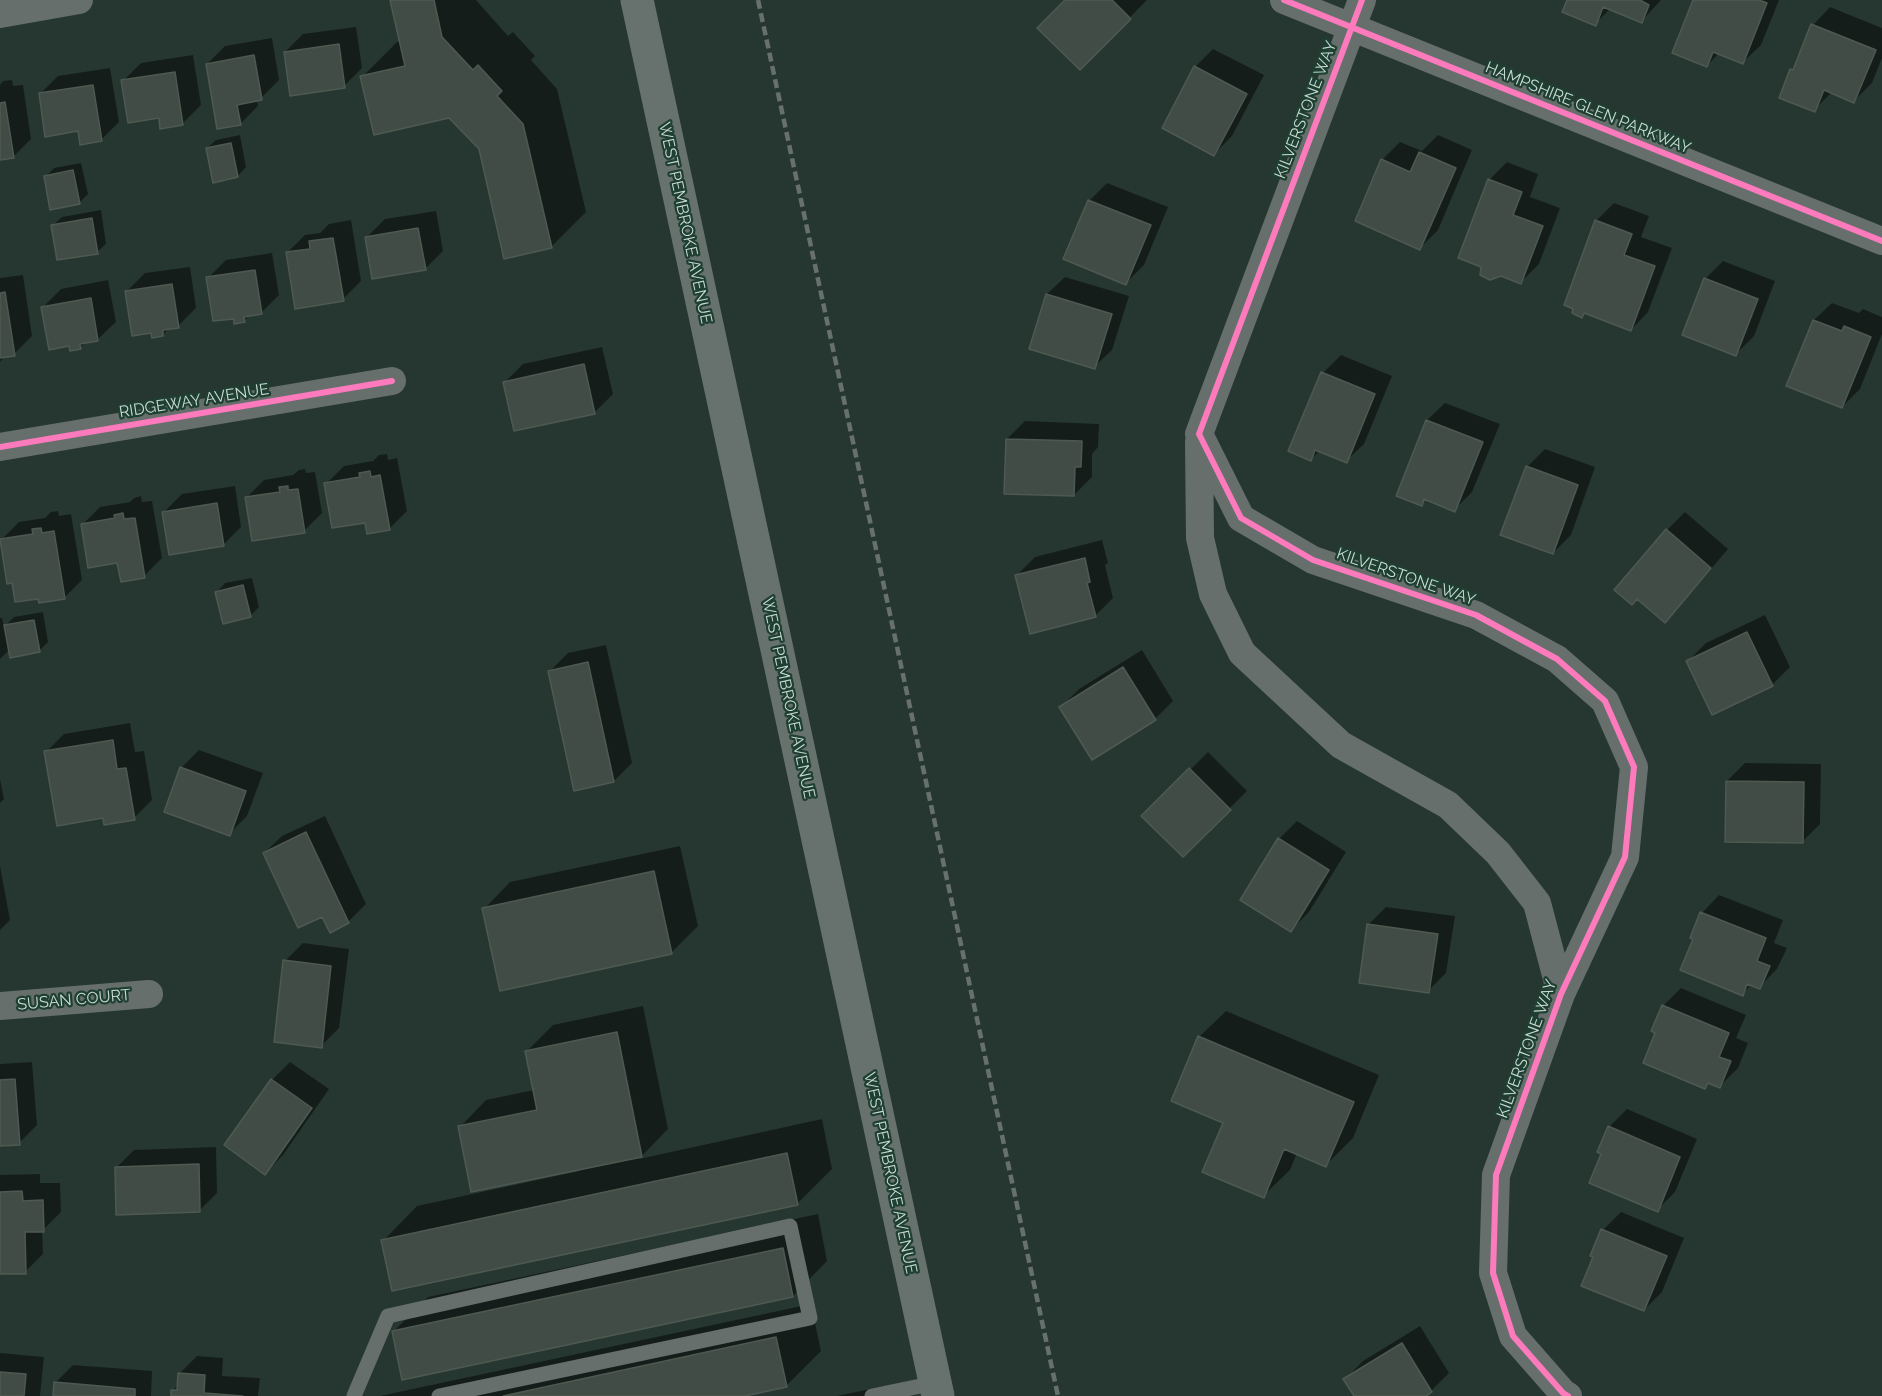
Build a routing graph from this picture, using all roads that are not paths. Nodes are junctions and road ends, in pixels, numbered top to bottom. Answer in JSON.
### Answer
{"nodes":[{"id":1,"x":79,"y":0,"type":"edge"},
{"id":2,"x":637,"y":0,"type":"edge"},
{"id":3,"x":1284,"y":0,"type":"edge"},
{"id":4,"x":1362,"y":0,"type":"edge"},
{"id":5,"x":0,"y":14,"type":"edge"},
{"id":6,"x":1351,"y":27,"type":"junction"},
{"id":7,"x":1882,"y":240,"type":"edge"},
{"id":8,"x":392,"y":381,"type":"dead end"},
{"id":9,"x":1199,"y":434,"type":"junction"},
{"id":10,"x":0,"y":447,"type":"edge"},
{"id":11,"x":149,"y":994,"type":"dead end"},
{"id":12,"x":1561,"y":994,"type":"junction"},
{"id":13,"x":0,"y":1006,"type":"edge"},
{"id":14,"x":936,"y":1389,"type":"edge"},
{"id":15,"x":354,"y":1396,"type":"edge"},
{"id":16,"x":439,"y":1396,"type":"edge"},
{"id":17,"x":872,"y":1396,"type":"edge"},
{"id":18,"x":1568,"y":1396,"type":"edge"}],
"edges":[{"from":1,"to":5,"type":"street"},
{"from":2,"to":14,"type":"main road","name":"WEST PEMBROKE AVENUE"},
{"from":3,"to":6,"type":"street","name":"HAMPSHIRE GLEN PARKWAY"},
{"from":4,"to":6,"type":"street","name":"KILVERSTONE WAY"},
{"from":6,"to":7,"type":"street","name":"HAMPSHIRE GLEN PARKWAY"},
{"from":6,"to":9,"type":"street","name":"KILVERSTONE WAY"},
{"from":8,"to":10,"type":"street","name":"RIDGEWAY AVENUE"},
{"from":9,"to":12,"type":"street","name":"KILVERSTONE WAY"},
{"from":9,"to":12,"type":"street","name":"KILVERSTONE WAY"},
{"from":11,"to":13,"type":"street","name":"SUSAN COURT"},
{"from":12,"to":18,"type":"street","name":"KILVERSTONE WAY"},
{"from":14,"to":17,"type":"lane"},
{"from":15,"to":16,"type":"lane"}]}
